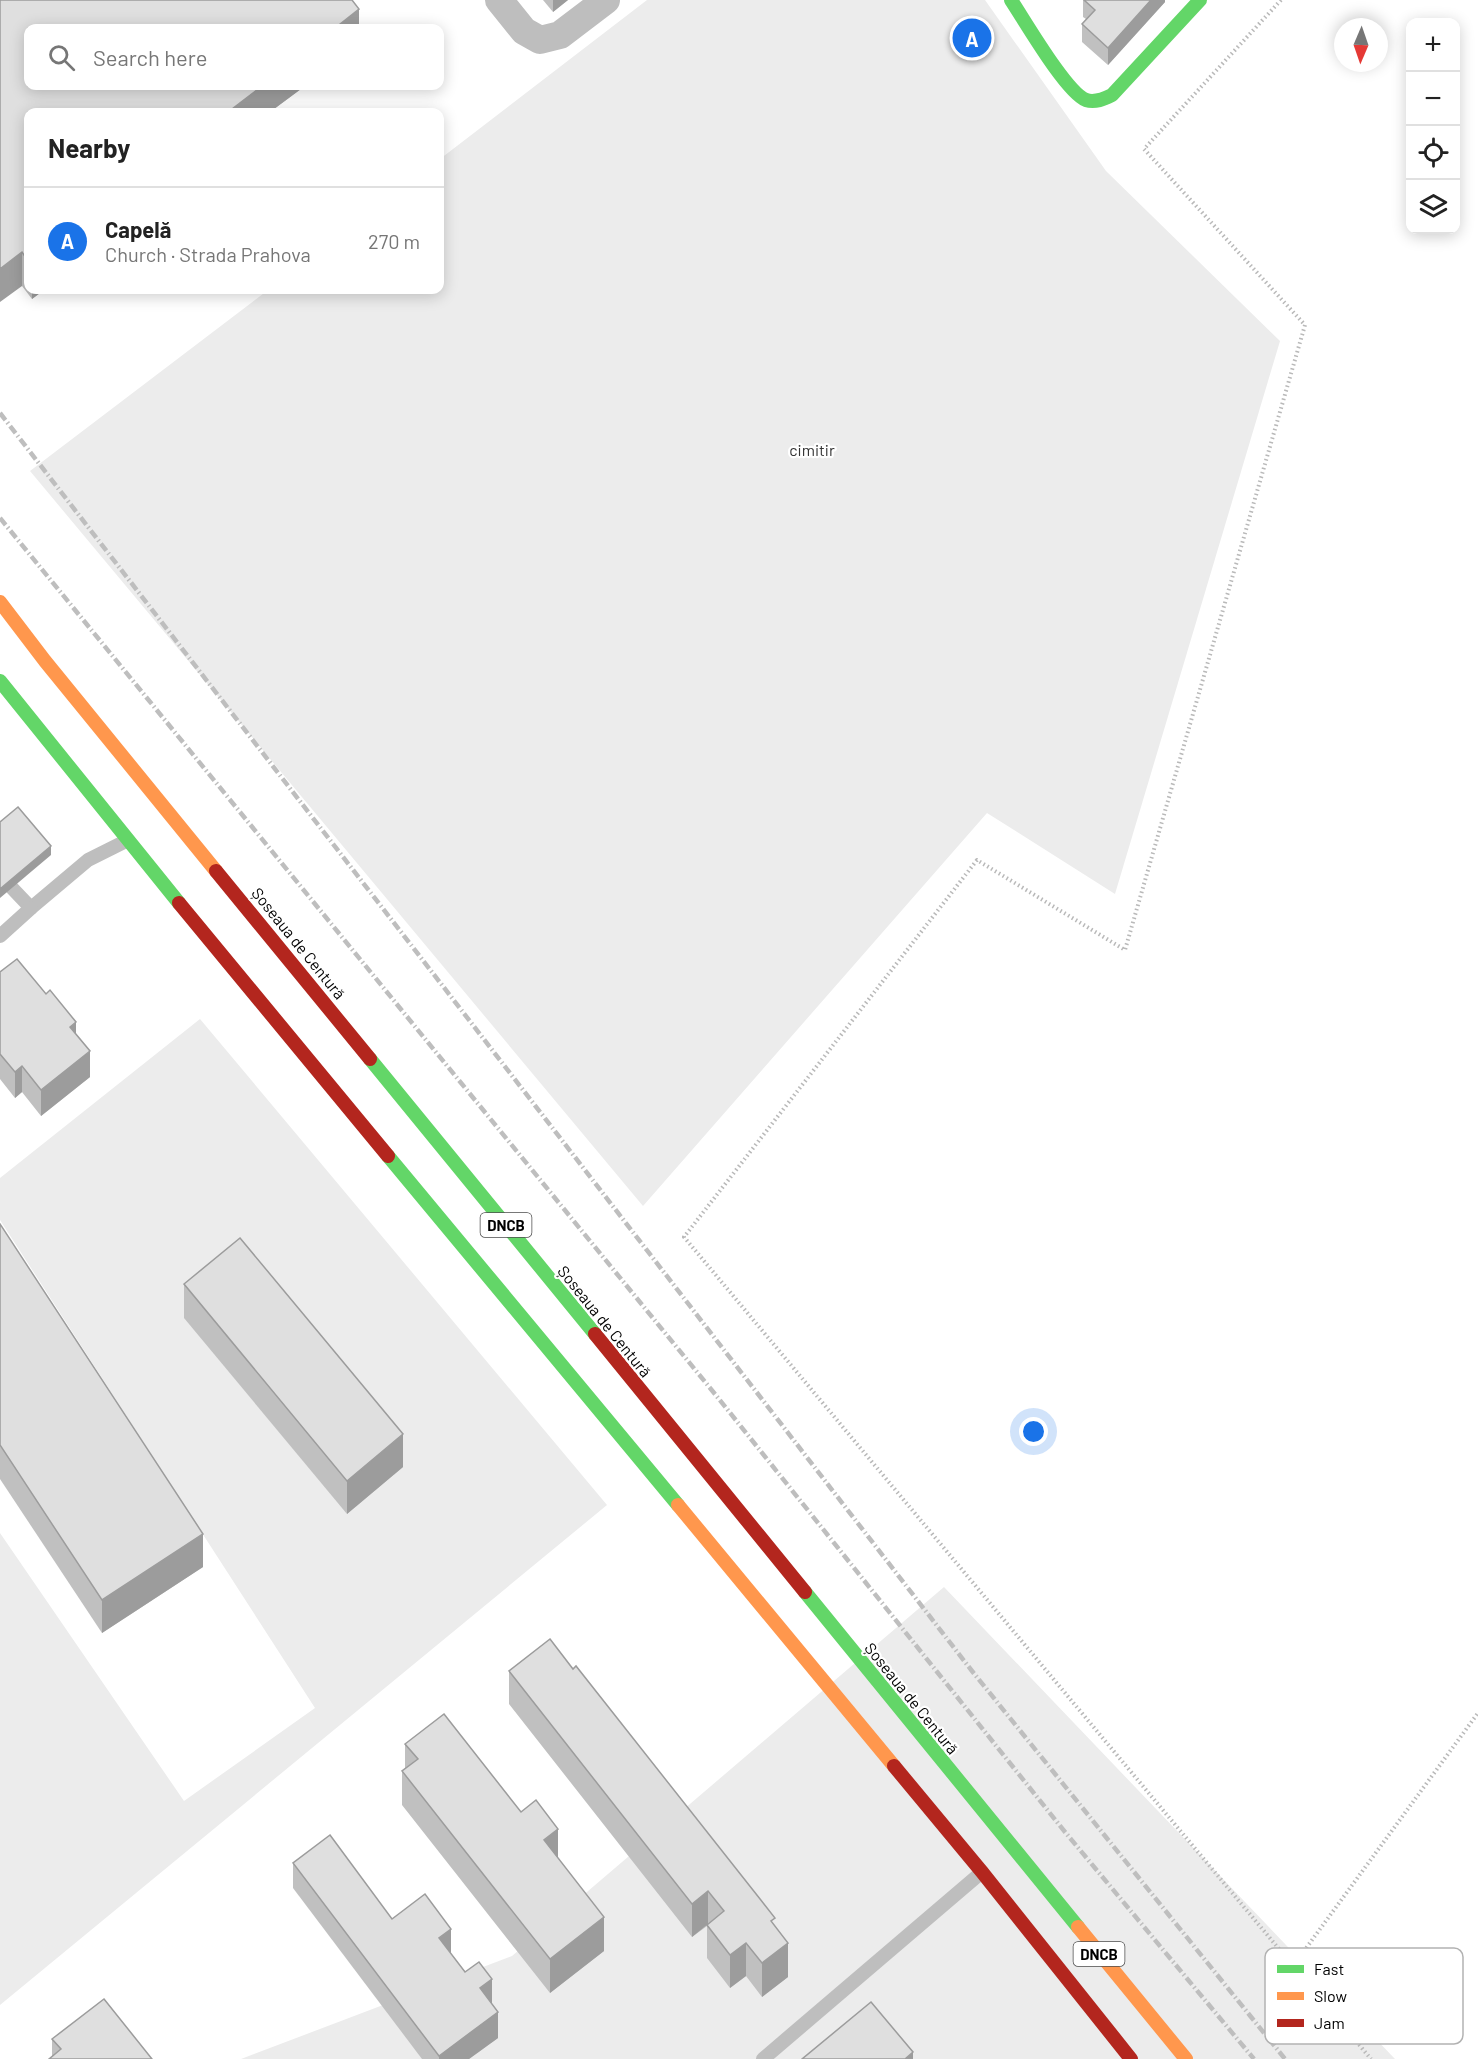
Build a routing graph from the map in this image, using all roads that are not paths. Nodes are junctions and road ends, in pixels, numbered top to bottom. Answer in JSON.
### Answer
{"nodes":[{"id":1,"x":500,"y":0,"type":"edge"},
{"id":2,"x":606,"y":0,"type":"edge"},
{"id":3,"x":1011,"y":0,"type":"edge"},
{"id":4,"x":1200,"y":0,"type":"edge"},
{"id":5,"x":0,"y":602,"type":"edge"},
{"id":6,"x":0,"y":681,"type":"edge"},
{"id":7,"x":127,"y":841,"type":"junction"},
{"id":8,"x":12,"y":888,"type":"edge"},
{"id":9,"x":31,"y":908,"type":"junction"},
{"id":10,"x":0,"y":936,"type":"edge"},
{"id":11,"x":982,"y":1872,"type":"junction"},
{"id":12,"x":763,"y":2059,"type":"edge"},
{"id":13,"x":1131,"y":2059,"type":"edge"},
{"id":14,"x":1186,"y":2059,"type":"edge"}],
"edges":[{"from":1,"to":2,"type":"street"},
{"from":3,"to":4,"type":"main road"},
{"from":5,"to":14,"type":"main road","name":"Șoseaua de Centură","number":"DNCB"},
{"from":6,"to":7,"type":"main road","number":"DNCB"},
{"from":7,"to":9,"type":"lane"},
{"from":7,"to":11,"type":"main road","number":"DNCB"},
{"from":8,"to":9,"type":"lane"},
{"from":9,"to":10,"type":"lane"},
{"from":11,"to":12,"type":"lane"},
{"from":11,"to":13,"type":"main road","number":"DNCB"}]}
